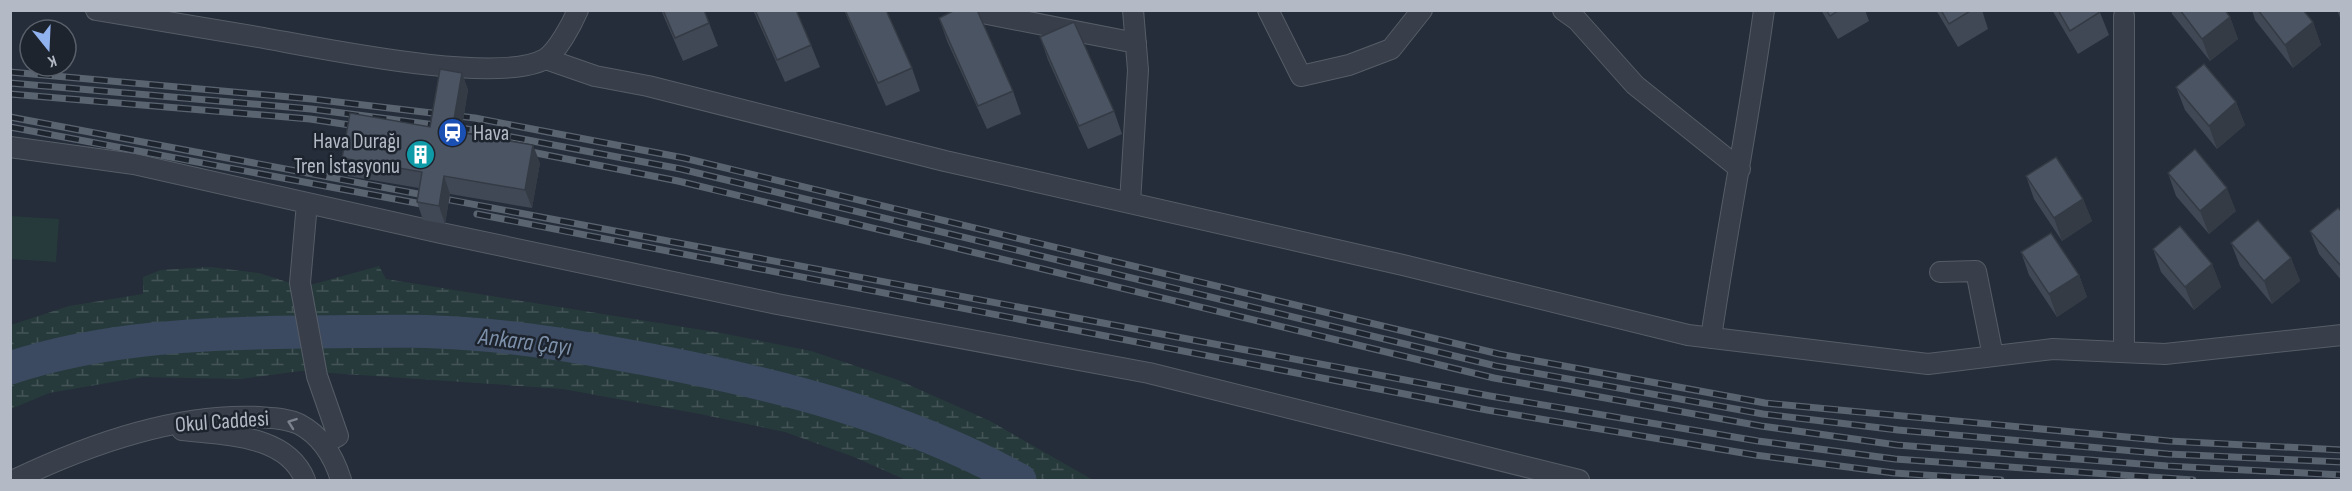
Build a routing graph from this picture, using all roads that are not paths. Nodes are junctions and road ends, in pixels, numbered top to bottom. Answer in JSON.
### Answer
{"nodes":[{"id":1,"x":96,"y":10,"type":"edge"},
{"id":2,"x":578,"y":10,"type":"edge"},
{"id":3,"x":967,"y":10,"type":"edge"},
{"id":4,"x":1133,"y":10,"type":"edge"},
{"id":5,"x":1268,"y":10,"type":"edge"},
{"id":6,"x":1422,"y":10,"type":"edge"},
{"id":7,"x":1563,"y":10,"type":"edge"},
{"id":8,"x":1764,"y":10,"type":"edge"},
{"id":9,"x":1011,"y":15,"type":"edge"},
{"id":10,"x":2124,"y":15,"type":"dead end"},
{"id":11,"x":1136,"y":43,"type":"junction"},
{"id":12,"x":546,"y":59,"type":"junction"},
{"id":13,"x":10,"y":147,"type":"edge"},
{"id":14,"x":1740,"y":169,"type":"junction"},
{"id":15,"x":307,"y":203,"type":"junction"},
{"id":16,"x":1130,"y":203,"type":"junction"},
{"id":17,"x":1940,"y":272,"type":"dead end"},
{"id":18,"x":2342,"y":335,"type":"edge"},
{"id":19,"x":1711,"y":338,"type":"junction"},
{"id":20,"x":2124,"y":352,"type":"junction"},
{"id":21,"x":1993,"y":356,"type":"junction"},
{"id":22,"x":143,"y":431,"type":"junction"},
{"id":23,"x":323,"y":444,"type":"junction"},
{"id":24,"x":14,"y":480,"type":"edge"},
{"id":25,"x":305,"y":480,"type":"edge"},
{"id":26,"x":341,"y":480,"type":"edge"},
{"id":27,"x":1579,"y":480,"type":"edge"}],
"edges":[{"from":1,"to":12,"type":"street"},
{"from":2,"to":12,"type":"street"},
{"from":3,"to":9,"type":"street"},
{"from":4,"to":11,"type":"street"},
{"from":5,"to":6,"type":"street"},
{"from":7,"to":14,"type":"street"},
{"from":8,"to":14,"type":"street"},
{"from":9,"to":11,"type":"street"},
{"from":10,"to":20,"type":"street"},
{"from":11,"to":16,"type":"street"},
{"from":12,"to":16,"type":"street"},
{"from":13,"to":15,"type":"street"},
{"from":14,"to":19,"type":"street"},
{"from":15,"to":23,"type":"street"},
{"from":15,"to":27,"type":"street"},
{"from":16,"to":19,"type":"street"},
{"from":17,"to":21,"type":"street"},
{"from":18,"to":20,"type":"street"},
{"from":19,"to":21,"type":"street"},
{"from":20,"to":21,"type":"street"},
{"from":23,"to":22,"type":"street","name":"Okul Caddesi","one_way":true},
{"from":22,"to":24,"type":"street","name":"Okul Caddesi"},
{"from":22,"to":25,"type":"street","name":"Okul Caddesi"},
{"from":23,"to":26,"type":"street","name":"Okul Caddesi"}]}
